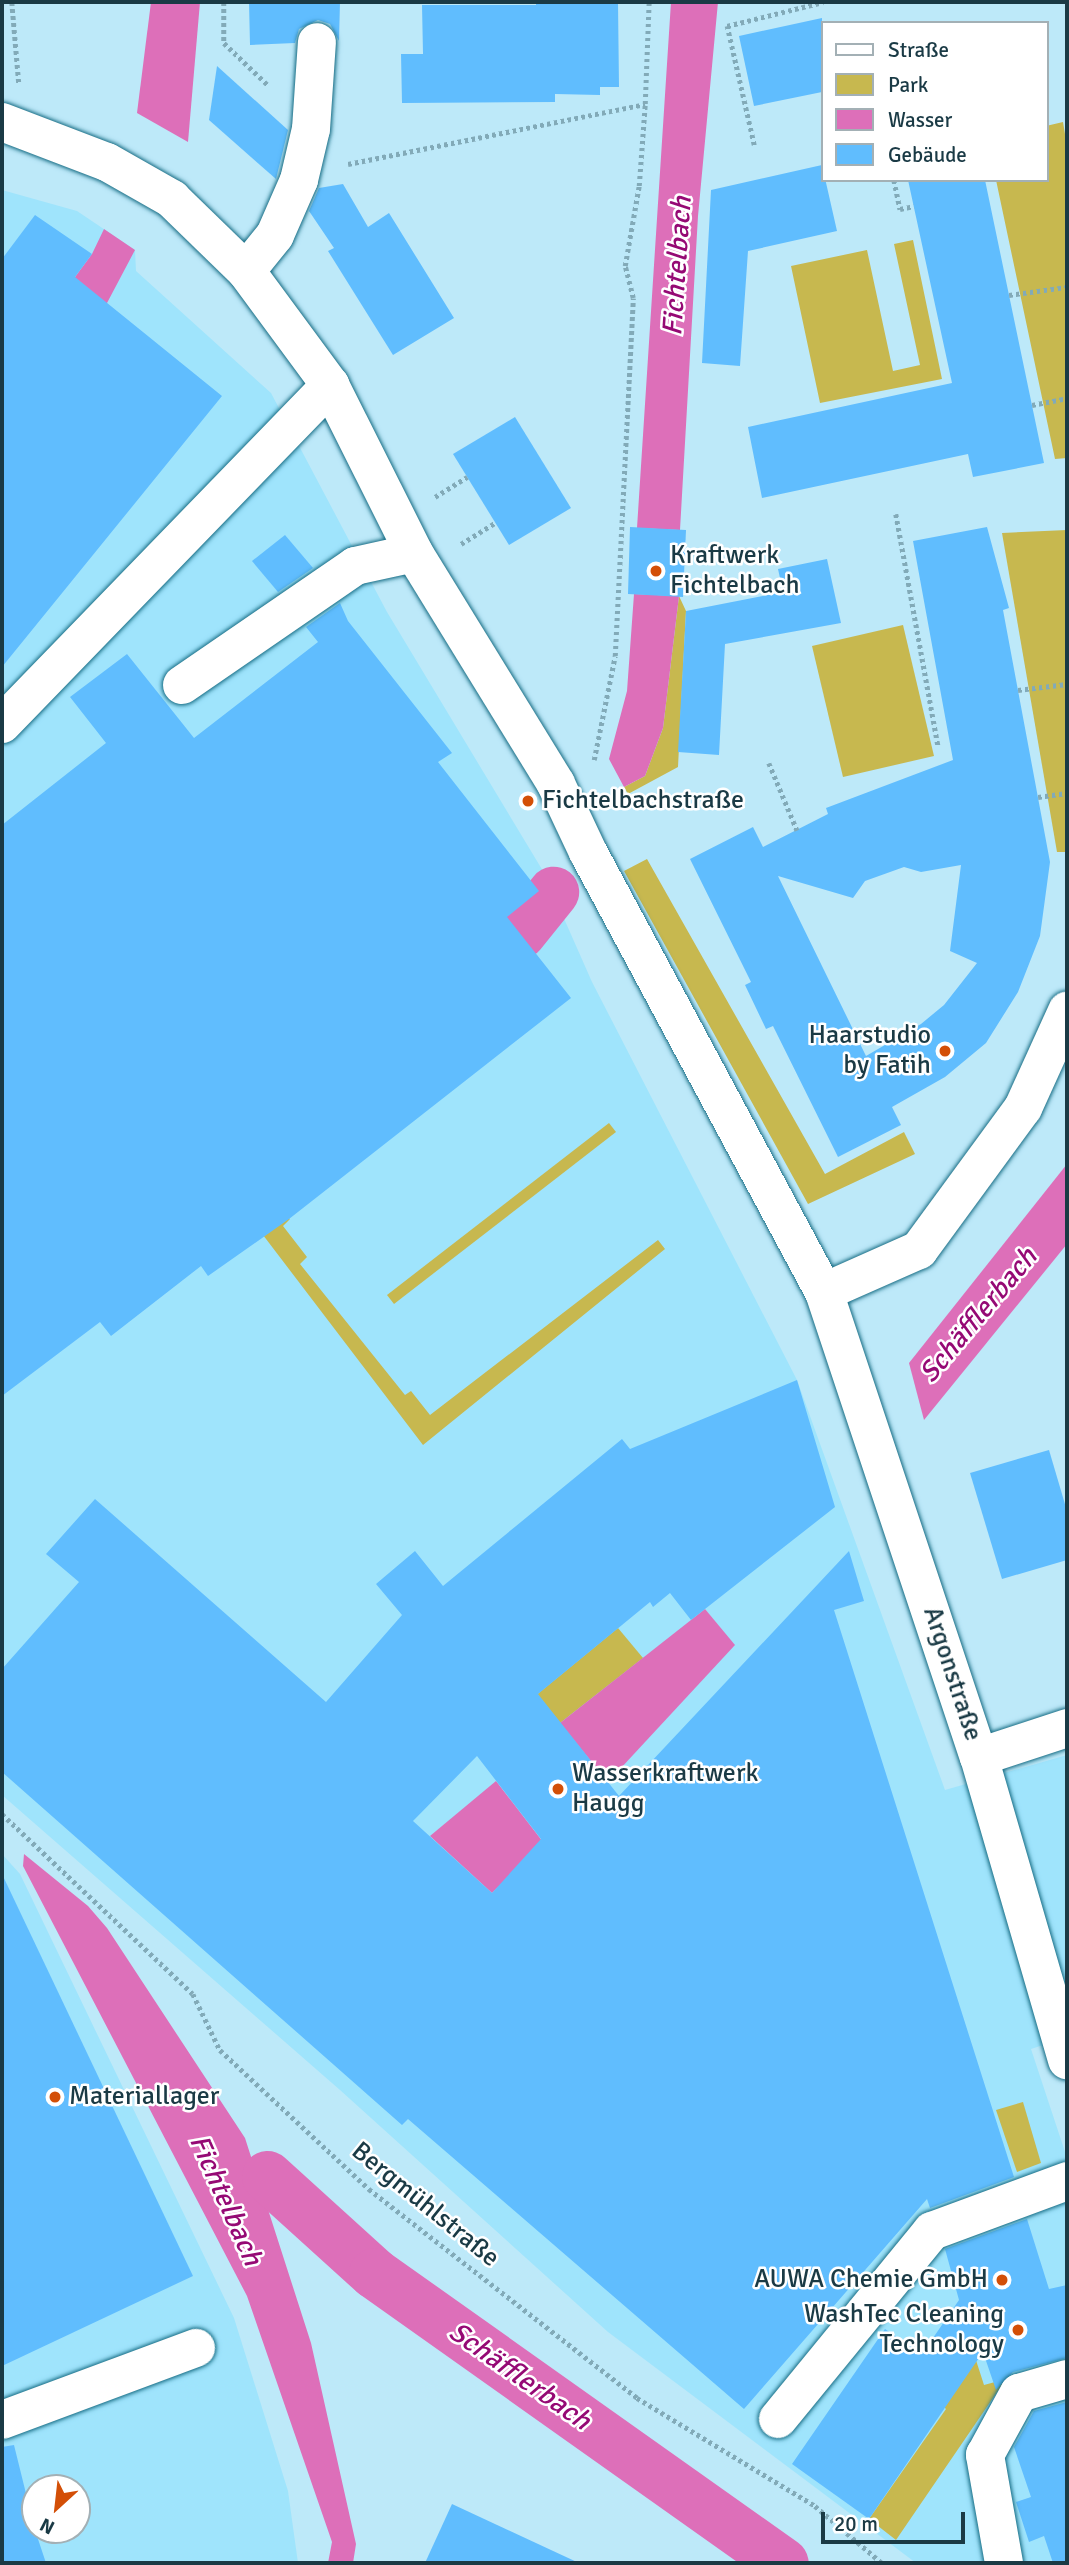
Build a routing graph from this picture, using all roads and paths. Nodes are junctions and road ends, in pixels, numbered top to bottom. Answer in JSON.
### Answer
{"nodes":[{"id":1,"x":12,"y":2,"type":"edge"},
{"id":2,"x":224,"y":2,"type":"edge"},
{"id":3,"x":649,"y":2,"type":"edge"},
{"id":4,"x":823,"y":2,"type":"edge"},
{"id":5,"x":317,"y":42,"type":"dead end"},
{"id":6,"x":645,"y":104,"type":"junction"},
{"id":7,"x":8,"y":123,"type":"edge"},
{"id":8,"x":311,"y":129,"type":"junction"},
{"id":9,"x":754,"y":145,"type":"dead end"},
{"id":10,"x":299,"y":180,"type":"junction"},
{"id":11,"x":894,"y":182,"type":"edge"},
{"id":12,"x":914,"y":206,"type":"dead end"},
{"id":13,"x":246,"y":271,"type":"junction"},
{"id":14,"x":1067,"y":287,"type":"edge"},
{"id":15,"x":1009,"y":295,"type":"dead end"},
{"id":16,"x":330,"y":385,"type":"junction"},
{"id":17,"x":1067,"y":398,"type":"edge"},
{"id":18,"x":1032,"y":405,"type":"dead end"},
{"id":19,"x":467,"y":477,"type":"dead end"},
{"id":20,"x":431,"y":499,"type":"dead end"},
{"id":21,"x":896,"y":514,"type":"dead end"},
{"id":22,"x":495,"y":523,"type":"dead end"},
{"id":23,"x":460,"y":545,"type":"dead end"},
{"id":24,"x":414,"y":553,"type":"junction"},
{"id":25,"x":1067,"y":684,"type":"edge"},
{"id":26,"x":182,"y":685,"type":"dead end"},
{"id":27,"x":1018,"y":690,"type":"dead end"},
{"id":28,"x":2,"y":724,"type":"edge"},
{"id":29,"x":937,"y":745,"type":"dead end"},
{"id":30,"x":769,"y":763,"type":"dead end"},
{"id":31,"x":556,"y":784,"type":"junction"},
{"id":32,"x":1067,"y":793,"type":"edge"},
{"id":33,"x":1038,"y":797,"type":"dead end"},
{"id":34,"x":797,"y":830,"type":"dead end"},
{"id":35,"x":1067,"y":1011,"type":"edge"},
{"id":36,"x":824,"y":1292,"type":"junction"},
{"id":37,"x":1067,"y":1728,"type":"edge"},
{"id":38,"x":979,"y":1757,"type":"junction"},
{"id":39,"x":2,"y":1814,"type":"edge"},
{"id":40,"x":1067,"y":2060,"type":"edge"},
{"id":41,"x":1067,"y":2181,"type":"edge"},
{"id":42,"x":196,"y":2348,"type":"dead end"},
{"id":43,"x":1067,"y":2379,"type":"edge"},
{"id":44,"x":2,"y":2420,"type":"edge"},
{"id":45,"x":778,"y":2420,"type":"dead end"},
{"id":46,"x":881,"y":2563,"type":"edge"},
{"id":47,"x":1004,"y":2563,"type":"edge"}],
"edges":[{"from":1,"to":7,"type":"path"},
{"from":2,"to":8,"type":"path"},
{"from":3,"to":6,"type":"path"},
{"from":4,"to":9,"type":"path"},
{"from":5,"to":8,"type":"street"},
{"from":6,"to":10,"type":"path"},
{"from":6,"to":31,"type":"path"},
{"from":7,"to":13,"type":"street"},
{"from":8,"to":10,"type":"street"},
{"from":10,"to":13,"type":"street"},
{"from":11,"to":12,"type":"path"},
{"from":13,"to":16,"type":"street"},
{"from":14,"to":15,"type":"path"},
{"from":16,"to":24,"type":"street"},
{"from":16,"to":28,"type":"street"},
{"from":17,"to":18,"type":"path"},
{"from":19,"to":20,"type":"path"},
{"from":21,"to":29,"type":"path"},
{"from":22,"to":23,"type":"path"},
{"from":24,"to":26,"type":"street"},
{"from":24,"to":31,"type":"street"},
{"from":25,"to":27,"type":"path"},
{"from":30,"to":34,"type":"path"},
{"from":31,"to":36,"type":"street"},
{"from":32,"to":33,"type":"path"},
{"from":35,"to":36,"type":"street"},
{"from":36,"to":38,"type":"street","name":"Argonstraße"},
{"from":37,"to":38,"type":"street"},
{"from":38,"to":40,"type":"street","name":"Argonstraße"},
{"from":39,"to":46,"type":"path","name":"Bergmühlstraße"},
{"from":41,"to":45,"type":"street"},
{"from":42,"to":44,"type":"street"},
{"from":43,"to":47,"type":"street"}]}
